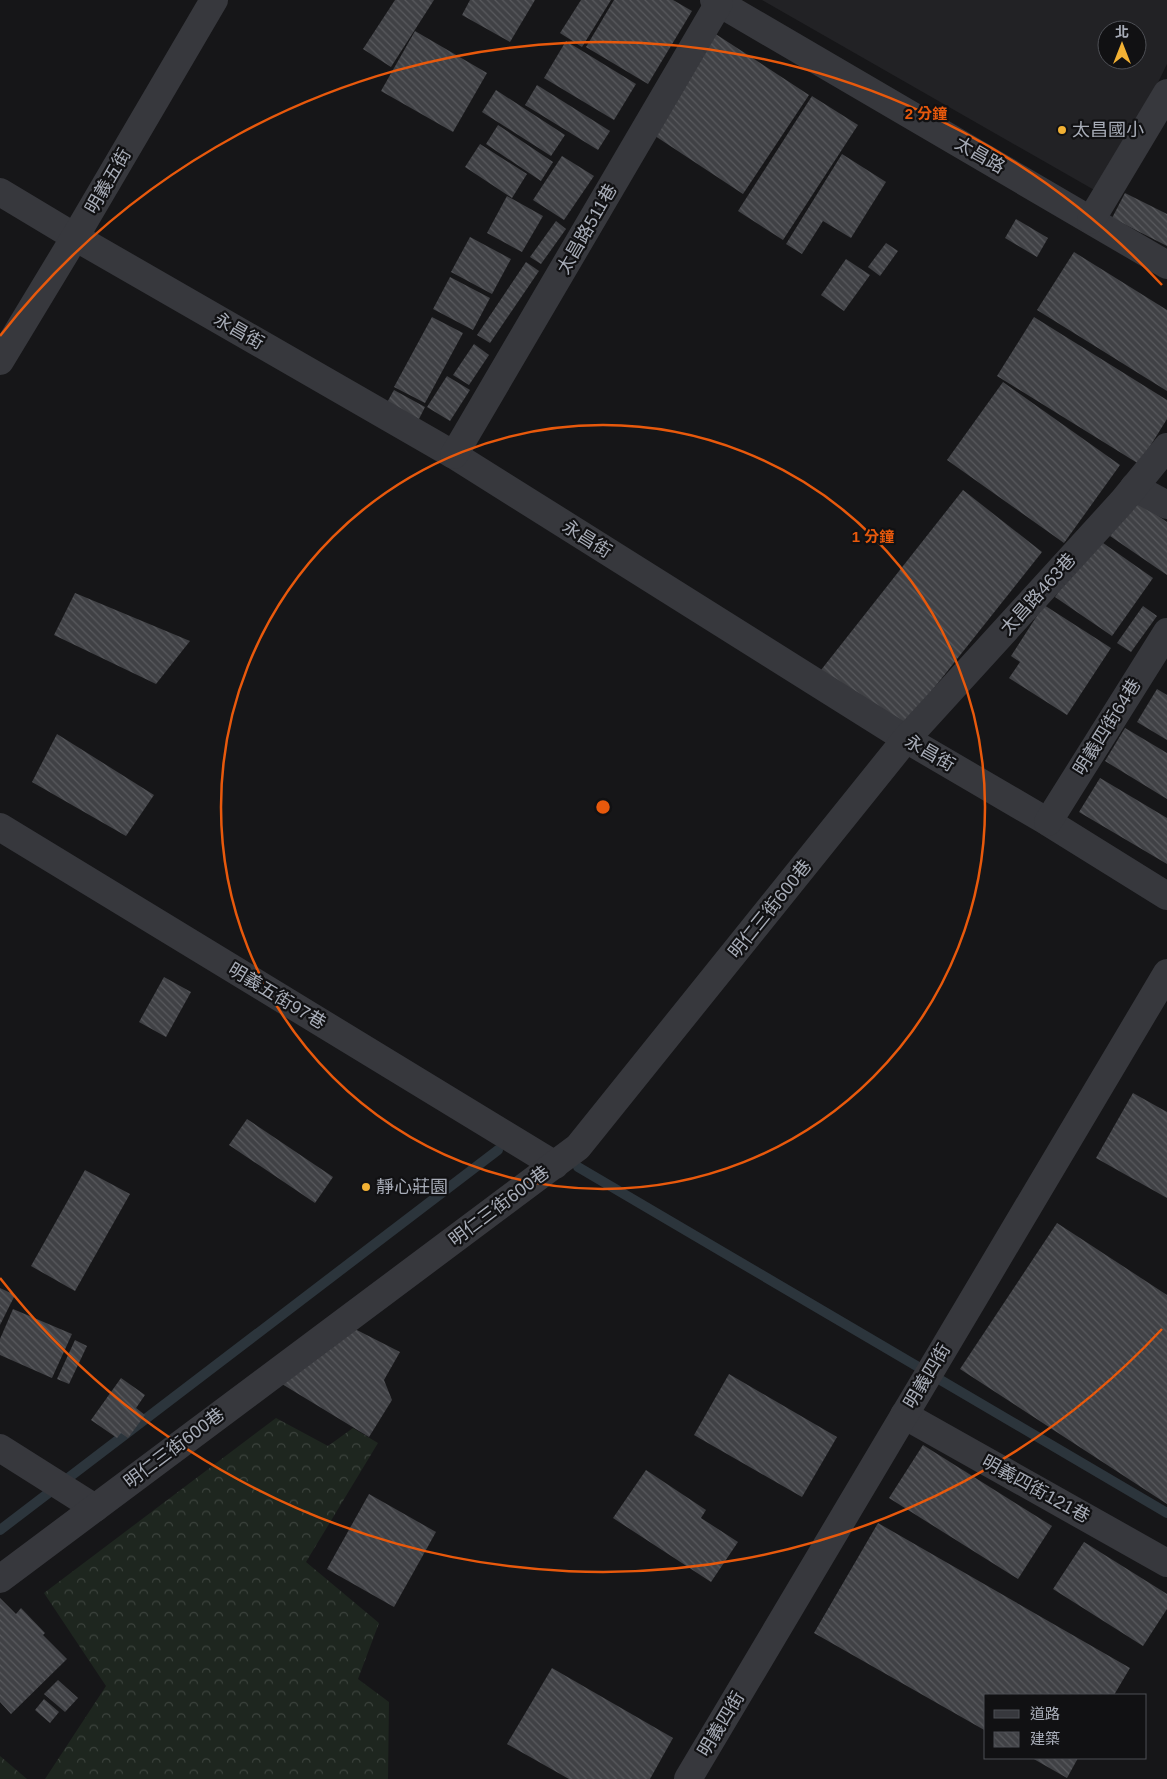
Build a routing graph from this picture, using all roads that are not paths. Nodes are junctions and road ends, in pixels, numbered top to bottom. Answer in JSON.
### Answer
{"nodes":[{"id":1,"x":214,"y":0,"type":"edge"},
{"id":2,"x":717,"y":1,"type":"edge"},
{"id":3,"x":1167,"y":94,"type":"edge"},
{"id":4,"x":0,"y":192,"type":"edge"},
{"id":5,"x":1091,"y":220,"type":"junction"},
{"id":6,"x":75,"y":237,"type":"junction"},
{"id":7,"x":1167,"y":265,"type":"edge"},
{"id":8,"x":0,"y":361,"type":"edge"},
{"id":9,"x":1167,"y":447,"type":"edge"},
{"id":10,"x":454,"y":455,"type":"junction"},
{"id":11,"x":1134,"y":487,"type":"junction"},
{"id":12,"x":1167,"y":505,"type":"edge"},
{"id":13,"x":1167,"y":632,"type":"edge"},
{"id":14,"x":906,"y":739,"type":"junction"},
{"id":15,"x":1048,"y":822,"type":"junction"},
{"id":16,"x":0,"y":827,"type":"edge"},
{"id":17,"x":1167,"y":896,"type":"edge"},
{"id":18,"x":1167,"y":973,"type":"edge"},
{"id":19,"x":555,"y":1165,"type":"junction"},
{"id":20,"x":904,"y":1415,"type":"junction"},
{"id":21,"x":0,"y":1448,"type":"edge"},
{"id":22,"x":95,"y":1508,"type":"junction"},
{"id":23,"x":1167,"y":1563,"type":"edge"},
{"id":24,"x":0,"y":1579,"type":"edge"},
{"id":25,"x":688,"y":1779,"type":"edge"}],
"edges":[{"from":1,"to":6,"type":"street","name":"明義五街"},
{"from":2,"to":5,"type":"street","name":"太昌路"},
{"from":2,"to":10,"type":"street","name":"太昌路511巷"},
{"from":3,"to":5,"type":"street"},
{"from":4,"to":6,"type":"street","name":"永昌街"},
{"from":5,"to":7,"type":"street","name":"太昌路"},
{"from":6,"to":8,"type":"street","name":"明義五街"},
{"from":6,"to":10,"type":"street","name":"永昌街"},
{"from":9,"to":11,"type":"street","name":"太昌路463巷"},
{"from":10,"to":14,"type":"street","name":"永昌街"},
{"from":11,"to":12,"type":"street"},
{"from":11,"to":14,"type":"street","name":"太昌路463巷"},
{"from":13,"to":15,"type":"street","name":"明義四街64巷"},
{"from":14,"to":15,"type":"street","name":"永昌街"},
{"from":14,"to":19,"type":"street","name":"明仁三街600巷"},
{"from":15,"to":17,"type":"street","name":"永昌街"},
{"from":16,"to":19,"type":"street","name":"明義五街97巷"},
{"from":18,"to":20,"type":"street","name":"明義四街"},
{"from":19,"to":22,"type":"street","name":"明仁三街600巷"},
{"from":20,"to":23,"type":"street","name":"明義四街121巷"},
{"from":20,"to":25,"type":"street","name":"明義四街"},
{"from":21,"to":22,"type":"street"},
{"from":22,"to":24,"type":"street","name":"明仁三街600巷"}]}
